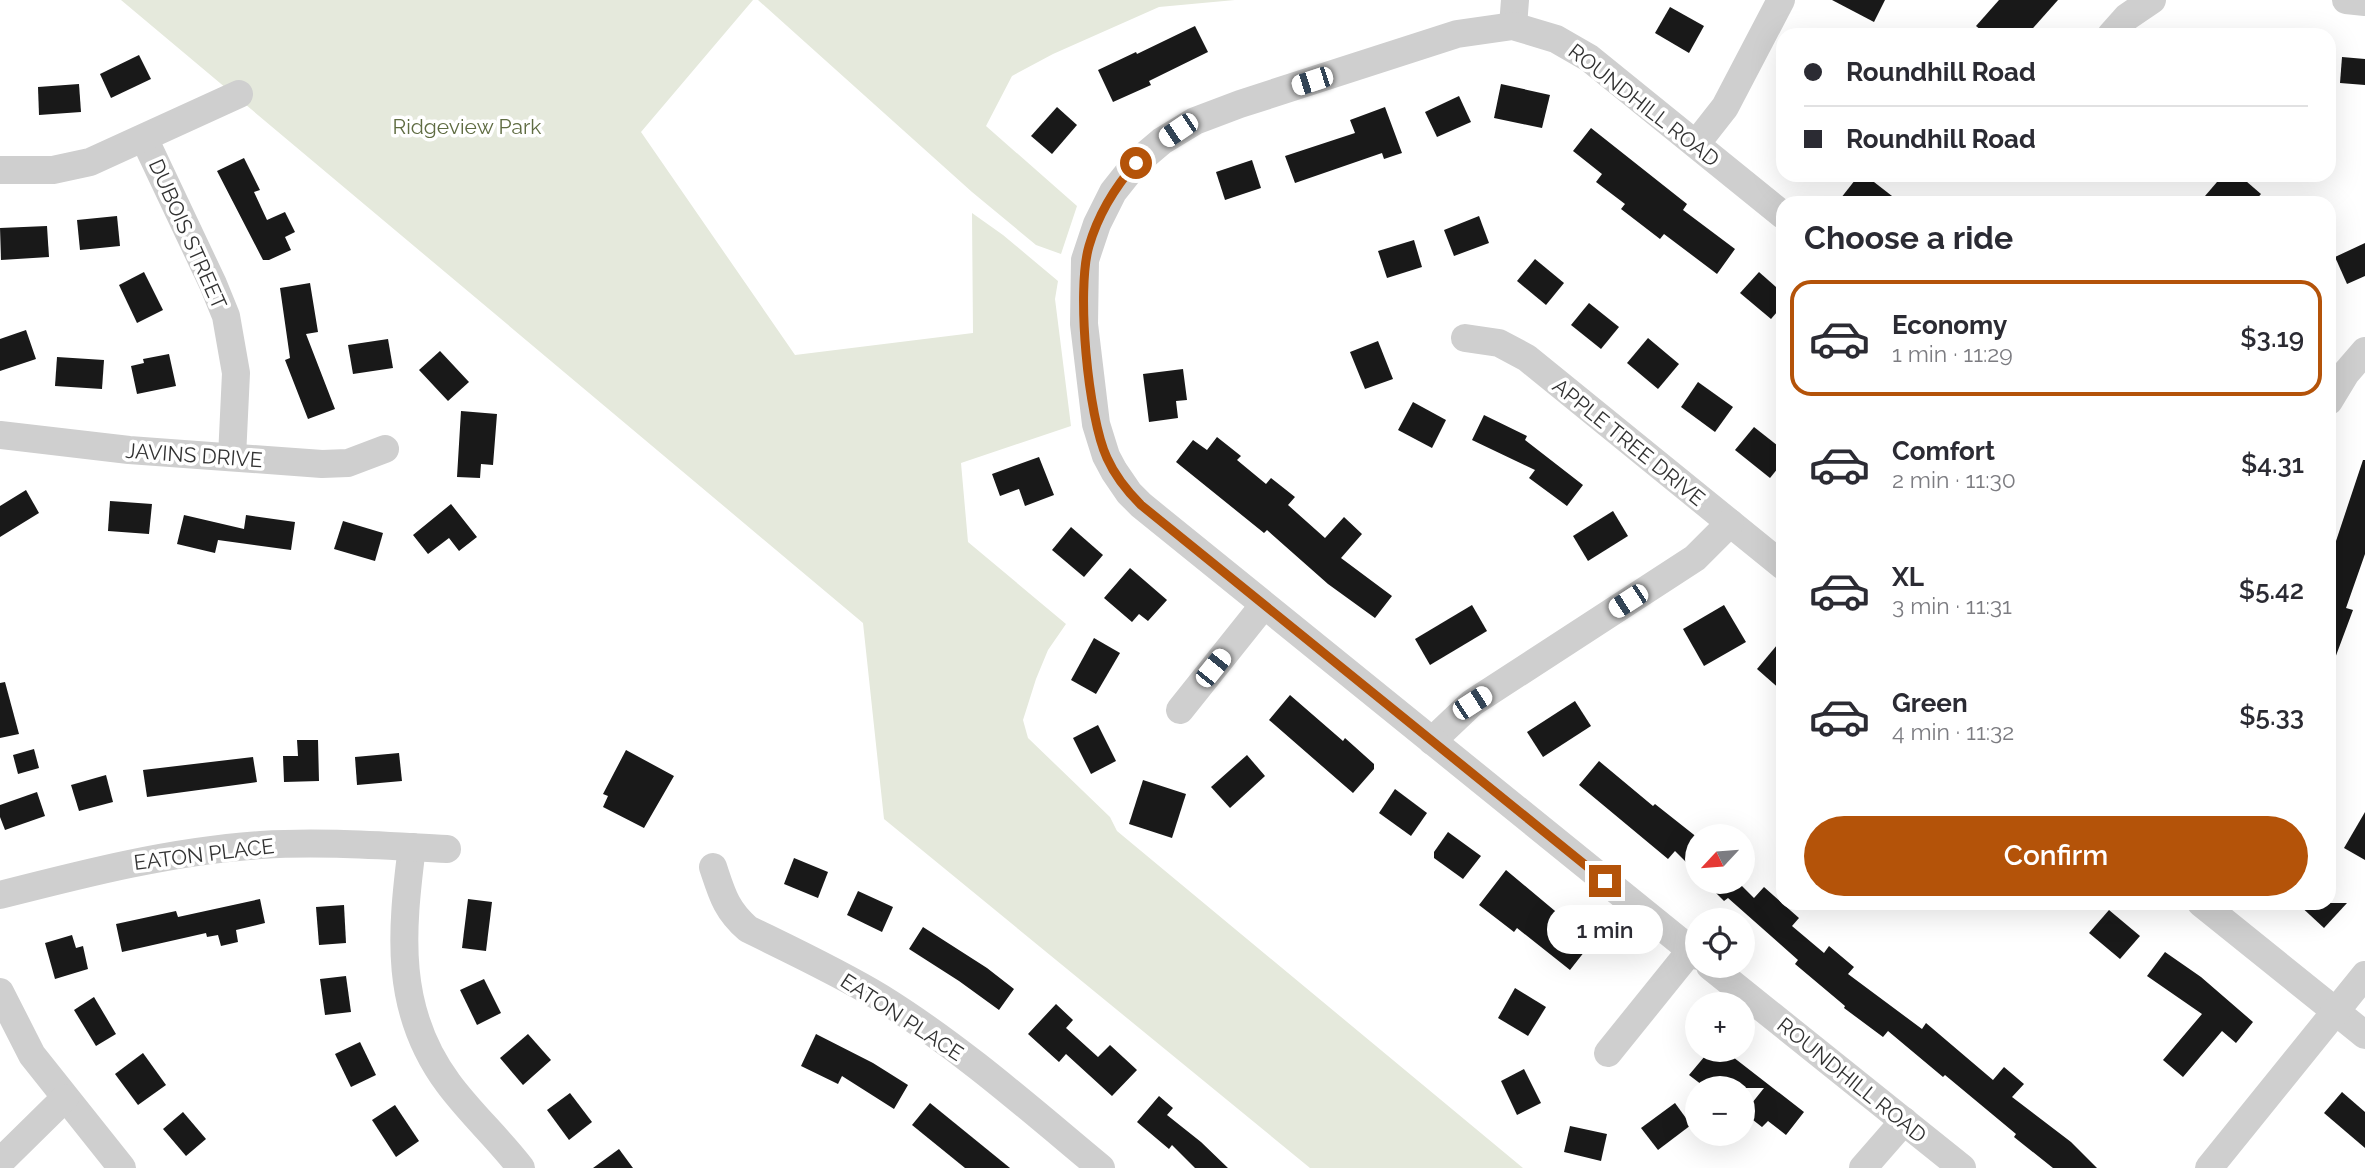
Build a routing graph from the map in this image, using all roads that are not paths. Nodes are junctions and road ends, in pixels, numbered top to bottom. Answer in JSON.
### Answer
{"nodes":[{"id":1,"x":1781,"y":0,"type":"edge"},
{"id":2,"x":2152,"y":0,"type":"edge"},
{"id":3,"x":2346,"y":0,"type":"edge"},
{"id":4,"x":2365,"y":2,"type":"edge"},
{"id":5,"x":1514,"y":13,"type":"edge"},
{"id":6,"x":2117,"y":28,"type":"edge"},
{"id":7,"x":239,"y":94,"type":"dead end"},
{"id":8,"x":144,"y":138,"type":"junction"},
{"id":9,"x":1696,"y":144,"type":"junction"},
{"id":10,"x":0,"y":170,"type":"edge"},
{"id":11,"x":1776,"y":209,"type":"edge"},
{"id":12,"x":1465,"y":338,"type":"dead end"},
{"id":13,"x":2365,"y":351,"type":"edge"},
{"id":14,"x":2336,"y":389,"type":"edge"},
{"id":15,"x":0,"y":435,"type":"edge"},
{"id":16,"x":386,"y":449,"type":"dead end"},
{"id":17,"x":232,"y":457,"type":"junction"},
{"id":18,"x":1730,"y":523,"type":"junction"},
{"id":19,"x":1776,"y":560,"type":"edge"},
{"id":20,"x":1263,"y":606,"type":"junction"},
{"id":21,"x":1180,"y":710,"type":"dead end"},
{"id":22,"x":1432,"y":741,"type":"junction"},
{"id":23,"x":412,"y":847,"type":"junction"},
{"id":24,"x":447,"y":849,"type":"dead end"},
{"id":25,"x":713,"y":867,"type":"dead end"},
{"id":26,"x":0,"y":895,"type":"edge"},
{"id":27,"x":2211,"y":910,"type":"edge"},
{"id":28,"x":1685,"y":945,"type":"edge"},
{"id":29,"x":1685,"y":973,"type":"edge"},
{"id":30,"x":2365,"y":975,"type":"edge"},
{"id":31,"x":1726,"y":978,"type":"edge"},
{"id":32,"x":0,"y":992,"type":"edge"},
{"id":33,"x":2336,"y":1012,"type":"junction"},
{"id":34,"x":2365,"y":1035,"type":"edge"},
{"id":35,"x":1608,"y":1054,"type":"dead end"},
{"id":36,"x":65,"y":1098,"type":"junction"},
{"id":37,"x":1904,"y":1121,"type":"junction"},
{"id":38,"x":0,"y":1162,"type":"edge"},
{"id":39,"x":122,"y":1168,"type":"edge"},
{"id":40,"x":521,"y":1168,"type":"edge"},
{"id":41,"x":1101,"y":1168,"type":"edge"},
{"id":42,"x":1863,"y":1168,"type":"edge"},
{"id":43,"x":1962,"y":1168,"type":"edge"},
{"id":44,"x":2209,"y":1168,"type":"edge"}],
"edges":[{"from":1,"to":9,"type":"street"},
{"from":2,"to":6,"type":"street"},
{"from":3,"to":4,"type":"street"},
{"from":5,"to":9,"type":"street","name":"ROUNDHILL ROAD"},
{"from":5,"to":20,"type":"street","name":"ROUNDHILL ROAD"},
{"from":7,"to":8,"type":"street"},
{"from":8,"to":10,"type":"street"},
{"from":8,"to":17,"type":"street","name":"DUBOIS STREET"},
{"from":9,"to":11,"type":"street","name":"ROUNDHILL ROAD"},
{"from":12,"to":18,"type":"street","name":"APPLE TREE DRIVE"},
{"from":13,"to":14,"type":"street"},
{"from":15,"to":17,"type":"street","name":"JAVINS DRIVE"},
{"from":16,"to":17,"type":"street","name":"JAVINS DRIVE"},
{"from":18,"to":19,"type":"street","name":"APPLE TREE DRIVE"},
{"from":18,"to":22,"type":"street"},
{"from":20,"to":21,"type":"street"},
{"from":20,"to":22,"type":"street","name":"ROUNDHILL ROAD"},
{"from":22,"to":28,"type":"street","name":"ROUNDHILL ROAD"},
{"from":23,"to":24,"type":"street","name":"EATON PLACE"},
{"from":23,"to":26,"type":"street","name":"EATON PLACE"},
{"from":23,"to":40,"type":"street"},
{"from":25,"to":41,"type":"street","name":"EATON PLACE"},
{"from":27,"to":33,"type":"street"},
{"from":29,"to":35,"type":"street"},
{"from":30,"to":33,"type":"street"},
{"from":31,"to":37,"type":"street","name":"ROUNDHILL ROAD"},
{"from":32,"to":36,"type":"street"},
{"from":33,"to":34,"type":"street"},
{"from":33,"to":44,"type":"street"},
{"from":36,"to":38,"type":"street"},
{"from":36,"to":39,"type":"street"},
{"from":37,"to":42,"type":"street"},
{"from":37,"to":43,"type":"street","name":"ROUNDHILL ROAD"}]}
